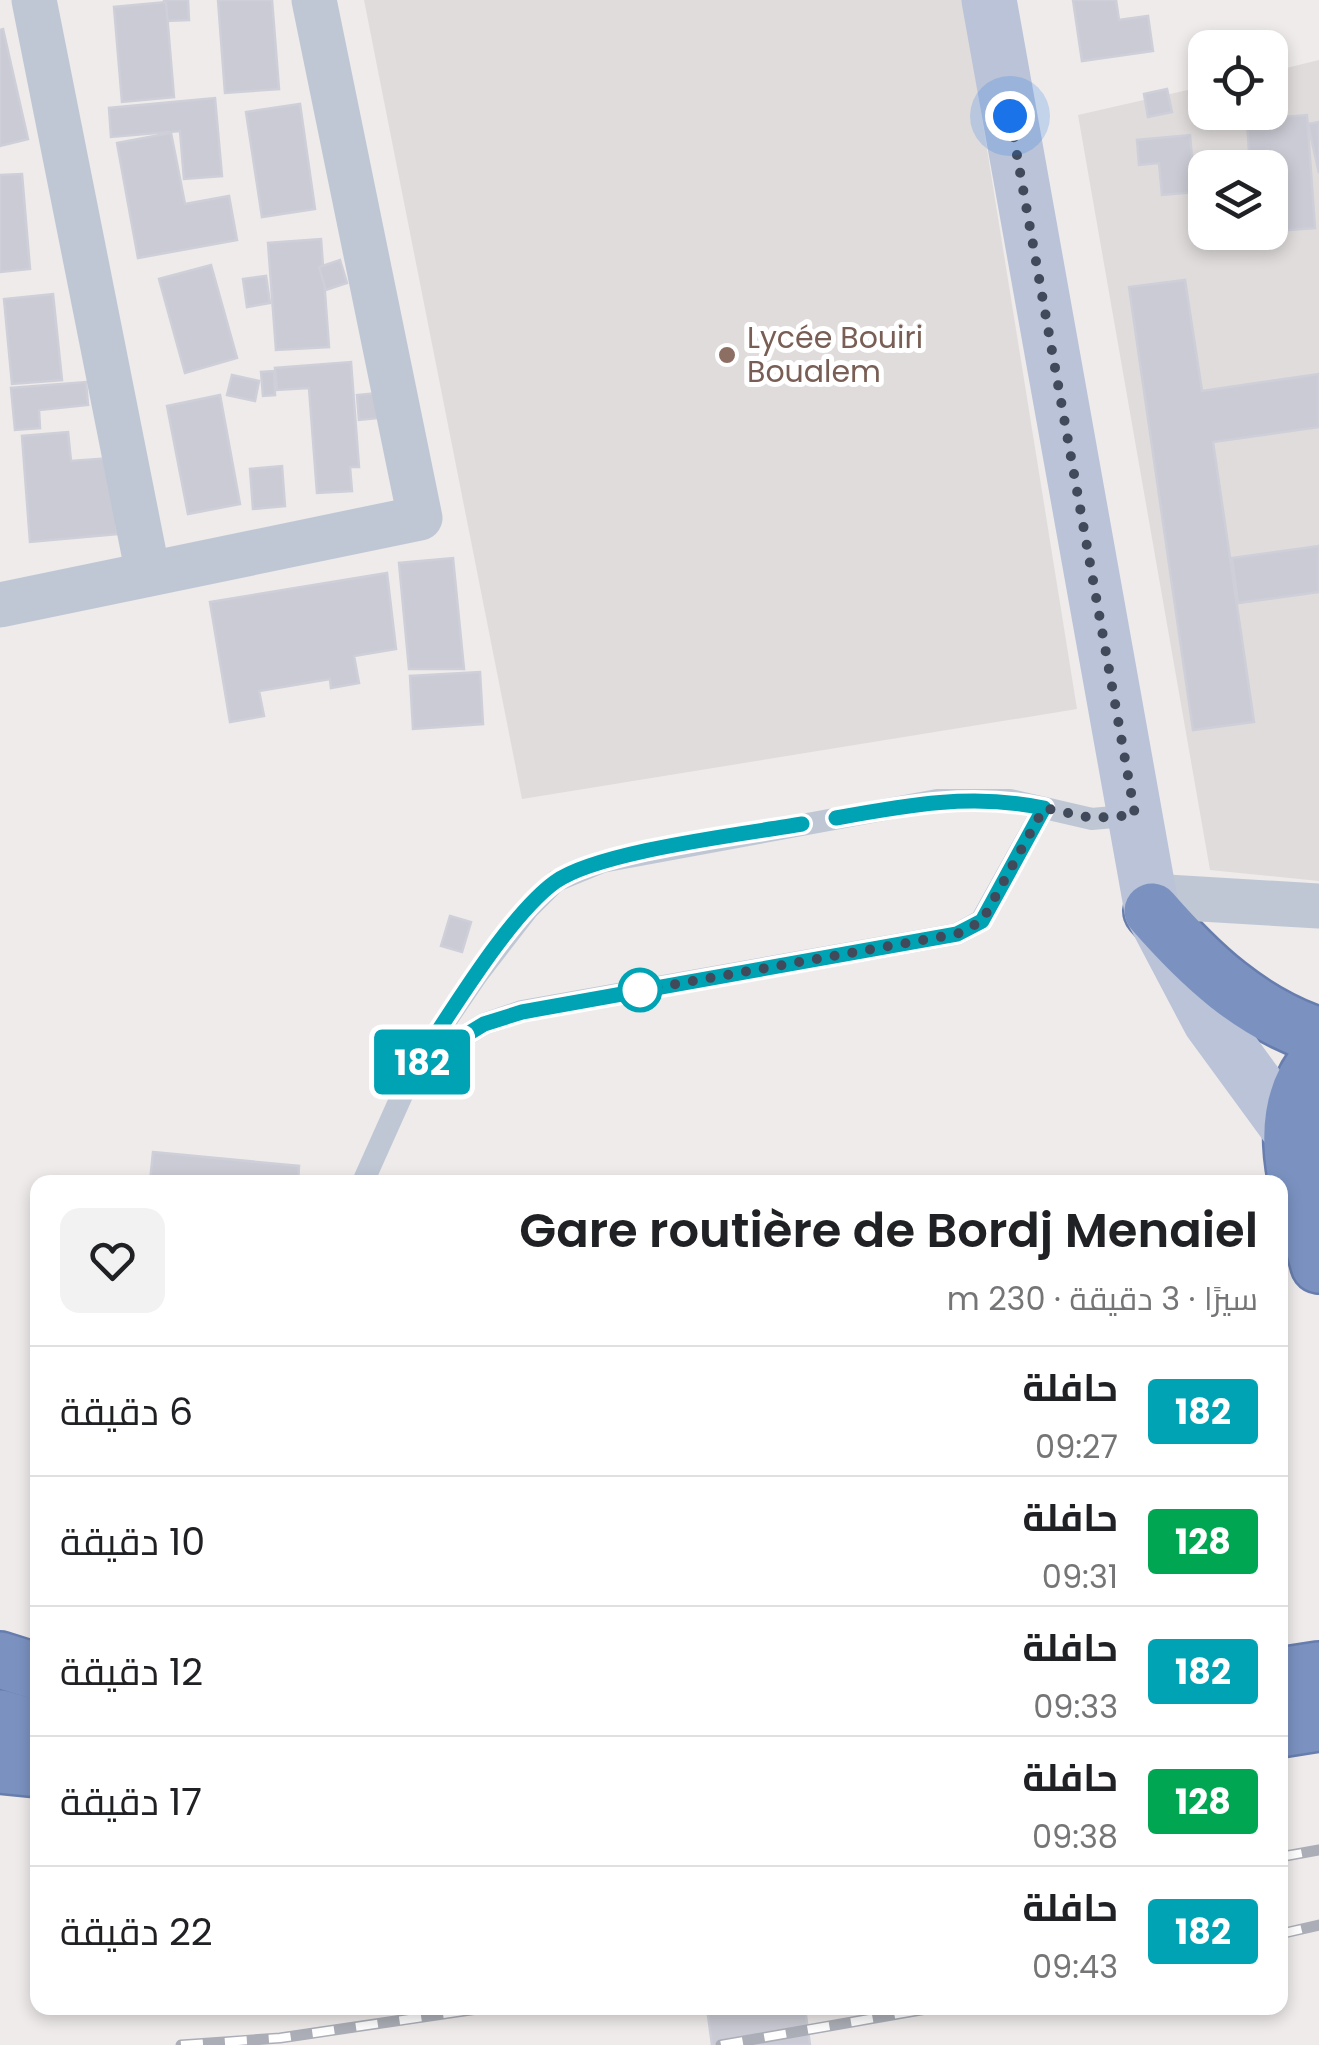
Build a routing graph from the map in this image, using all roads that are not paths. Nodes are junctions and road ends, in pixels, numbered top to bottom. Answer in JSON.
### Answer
{"nodes":[{"id":1,"x":34,"y":0,"type":"edge"},
{"id":2,"x":314,"y":0,"type":"edge"},
{"id":3,"x":989,"y":0,"type":"edge"},
{"id":4,"x":148,"y":574,"type":"junction"},
{"id":5,"x":0,"y":605,"type":"edge"},
{"id":6,"x":1044,"y":808,"type":"junction"},
{"id":7,"x":1135,"y":815,"type":"junction"},
{"id":8,"x":1151,"y":904,"type":"junction"},
{"id":9,"x":1319,"y":906,"type":"edge"},
{"id":10,"x":1319,"y":1036,"type":"edge"},
{"id":11,"x":1319,"y":1059,"type":"edge"},
{"id":12,"x":415,"y":1066,"type":"junction"},
{"id":13,"x":1309,"y":1138,"type":"edge"},
{"id":14,"x":366,"y":1175,"type":"edge"},
{"id":15,"x":1319,"y":1265,"type":"edge"},
{"id":16,"x":0,"y":1660,"type":"edge"},
{"id":17,"x":30,"y":1669,"type":"edge"},
{"id":18,"x":1319,"y":1670,"type":"edge"},
{"id":19,"x":1288,"y":1675,"type":"edge"},
{"id":20,"x":0,"y":1718,"type":"edge"},
{"id":21,"x":1319,"y":1723,"type":"edge"},
{"id":22,"x":30,"y":1727,"type":"edge"},
{"id":23,"x":1288,"y":1728,"type":"edge"},
{"id":24,"x":0,"y":1764,"type":"edge"},
{"id":25,"x":30,"y":1769,"type":"edge"}],
"edges":[{"from":1,"to":4,"type":"street"},
{"from":2,"to":4,"type":"street"},
{"from":3,"to":7,"type":"main road"},
{"from":4,"to":5,"type":"street"},
{"from":6,"to":7,"type":"lane"},
{"from":6,"to":12,"type":"lane"},
{"from":6,"to":12,"type":"lane"},
{"from":7,"to":8,"type":"main road"},
{"from":8,"to":9,"type":"street"},
{"from":8,"to":10,"type":"highway"},
{"from":8,"to":13,"type":"main road"},
{"from":11,"to":13,"type":"highway"},
{"from":12,"to":14,"type":"lane"},
{"from":13,"to":15,"type":"highway"},
{"from":16,"to":17,"type":"highway"},
{"from":18,"to":19,"type":"highway"},
{"from":20,"to":22,"type":"highway"},
{"from":21,"to":23,"type":"highway"},
{"from":24,"to":25,"type":"highway"}]}
